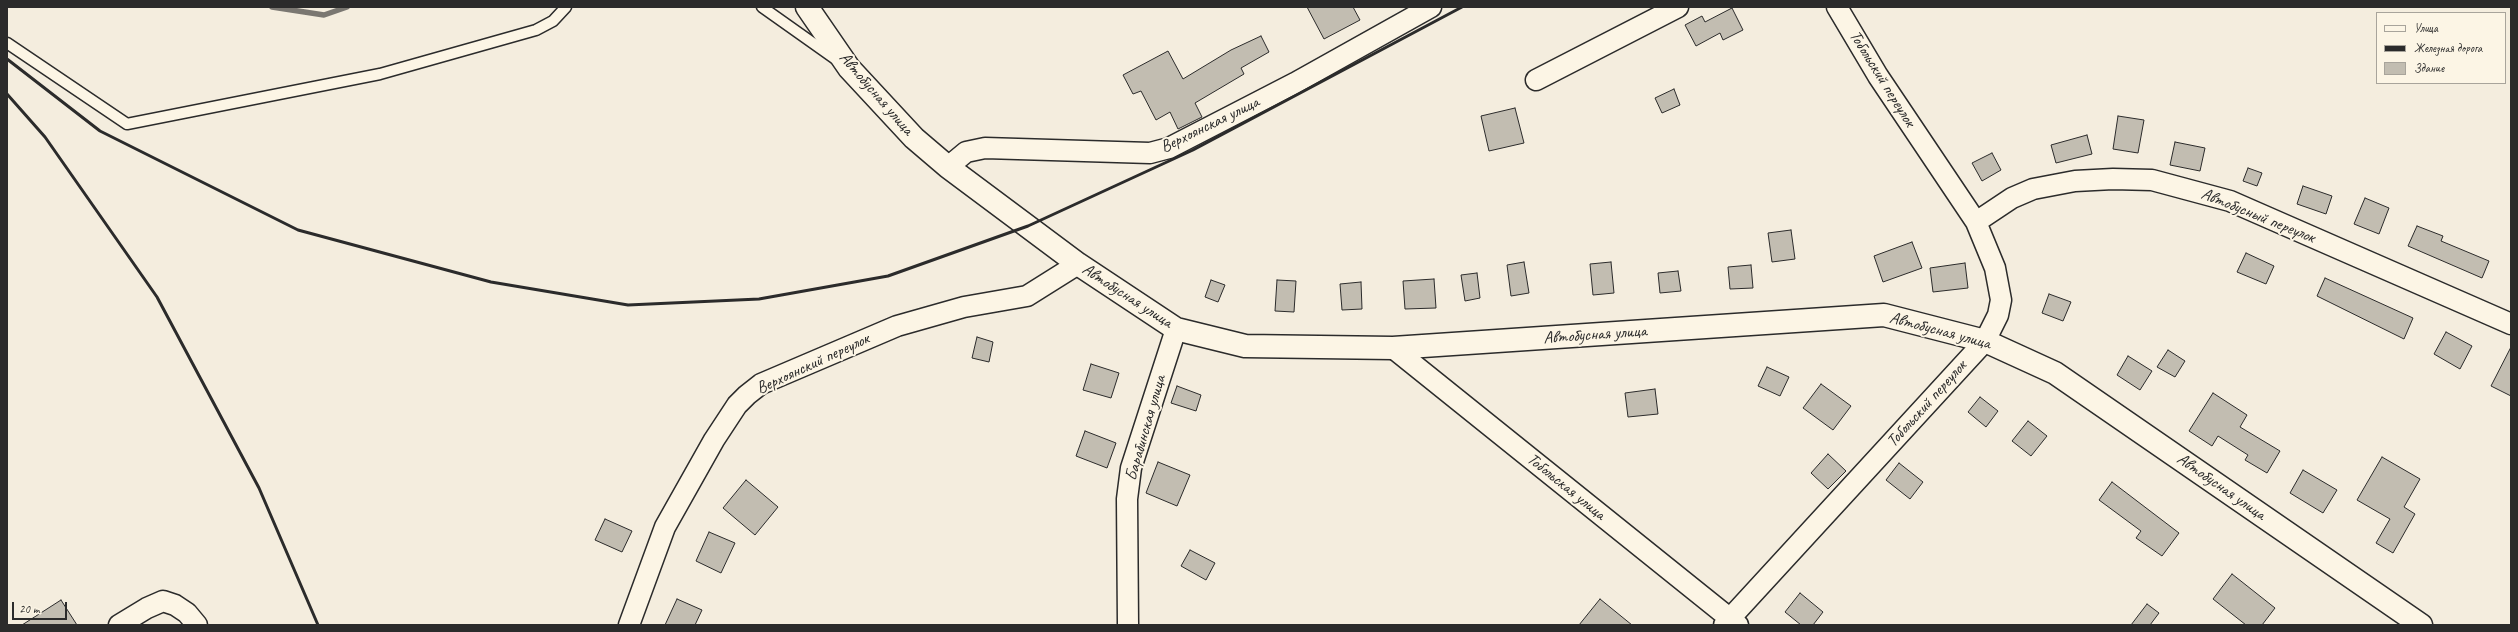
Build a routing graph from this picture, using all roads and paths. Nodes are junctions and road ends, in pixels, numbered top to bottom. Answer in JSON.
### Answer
{"nodes":[{"id":1,"x":566,"y":7,"type":"edge"},
{"id":2,"x":762,"y":7,"type":"edge"},
{"id":3,"x":807,"y":7,"type":"edge"},
{"id":4,"x":1431,"y":7,"type":"edge"},
{"id":5,"x":1678,"y":7,"type":"edge"},
{"id":6,"x":1837,"y":7,"type":"edge"},
{"id":7,"x":7,"y":43,"type":"edge"},
{"id":8,"x":849,"y":68,"type":"junction"},
{"id":9,"x":1536,"y":80,"type":"dead end"},
{"id":10,"x":948,"y":167,"type":"junction"},
{"id":11,"x":1976,"y":222,"type":"junction"},
{"id":12,"x":1078,"y":264,"type":"junction"},
{"id":13,"x":2511,"y":324,"type":"edge"},
{"id":14,"x":1176,"y":329,"type":"junction"},
{"id":15,"x":1985,"y":341,"type":"junction"},
{"id":16,"x":1394,"y":348,"type":"junction"},
{"id":17,"x":1731,"y":623,"type":"edge"},
{"id":18,"x":119,"y":625,"type":"edge"},
{"id":19,"x":196,"y":625,"type":"edge"},
{"id":20,"x":629,"y":625,"type":"edge"},
{"id":21,"x":1128,"y":625,"type":"edge"},
{"id":22,"x":2421,"y":625,"type":"edge"}],
"edges":[{"from":1,"to":7,"type":"lane"},
{"from":2,"to":8,"type":"lane"},
{"from":3,"to":8,"type":"street","name":"Автобусная улица"},
{"from":4,"to":10,"type":"street","name":"Верхоянская улица"},
{"from":5,"to":9,"type":"street"},
{"from":6,"to":11,"type":"street","name":"Тобольский переулок"},
{"from":8,"to":10,"type":"street","name":"Автобусная улица"},
{"from":10,"to":12,"type":"street","name":"Автобусная улица"},
{"from":11,"to":13,"type":"street","name":"Автобусный переулок"},
{"from":11,"to":15,"type":"street","name":"Тобольский переулок"},
{"from":12,"to":14,"type":"street","name":"Автобусная улица"},
{"from":12,"to":20,"type":"street","name":"Верхоянский переулок"},
{"from":14,"to":16,"type":"street","name":"Автобусная улица"},
{"from":14,"to":21,"type":"street","name":"Барабинская улица"},
{"from":15,"to":16,"type":"street","name":"Автобусная улица"},
{"from":15,"to":17,"type":"street","name":"Тобольский переулок"},
{"from":15,"to":22,"type":"street","name":"Автобусная улица"},
{"from":16,"to":17,"type":"street","name":"Тобольская улица"},
{"from":18,"to":19,"type":"street"}]}
